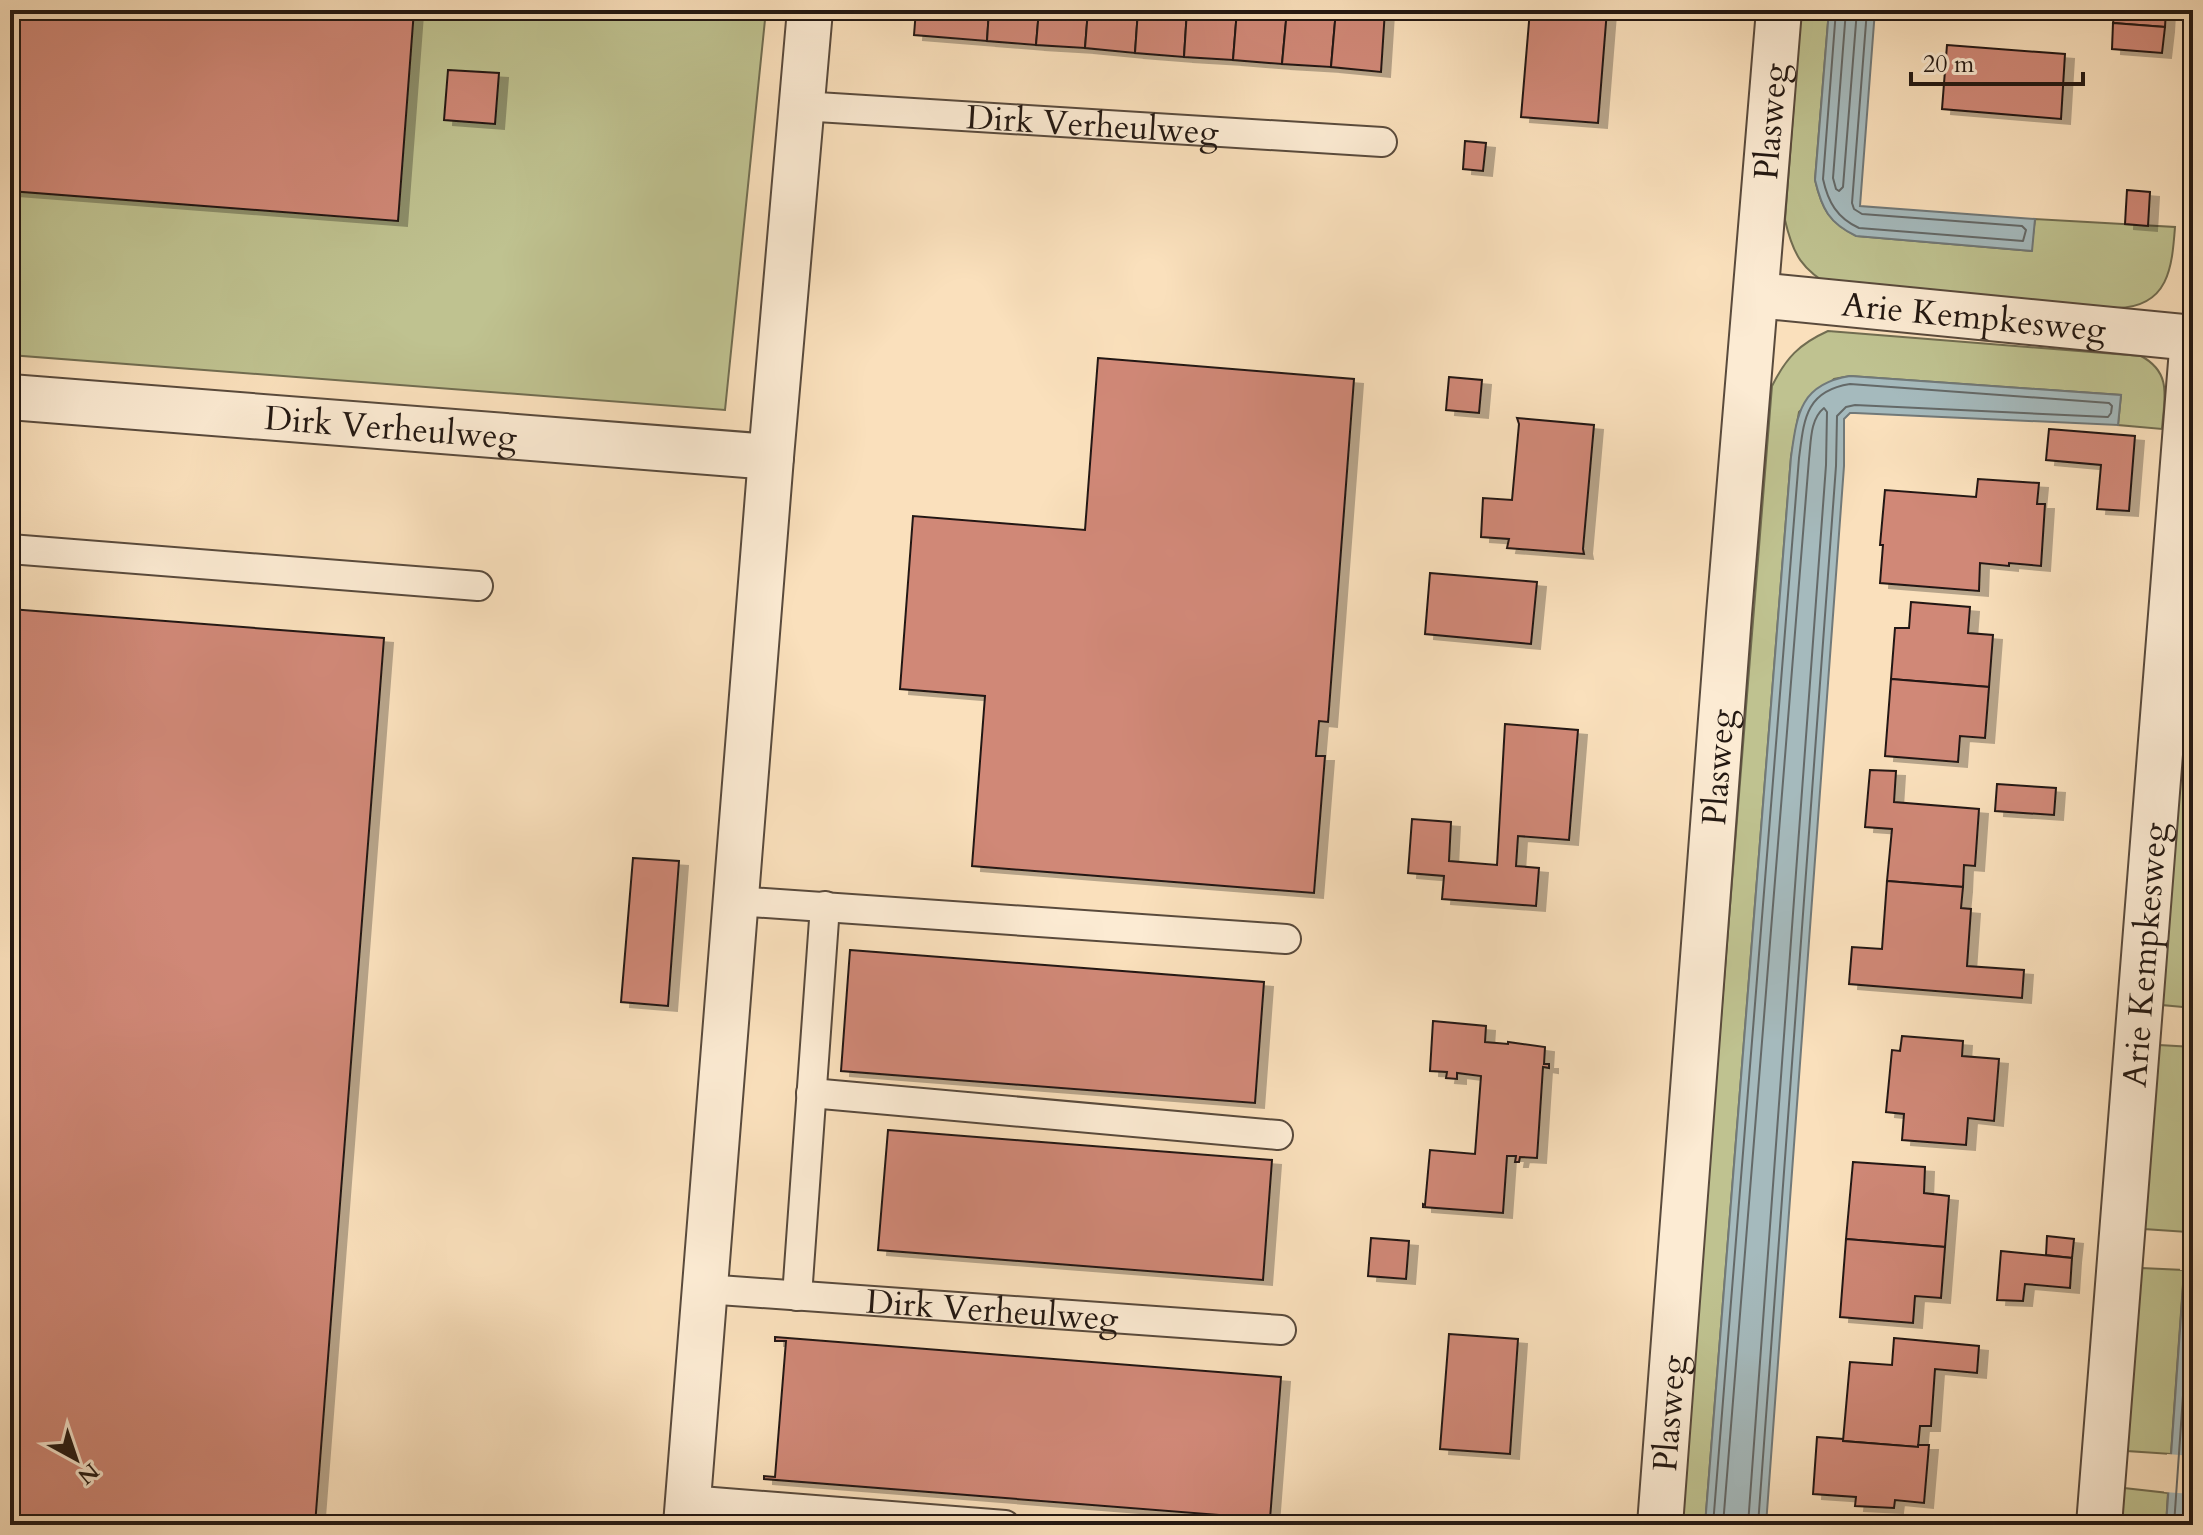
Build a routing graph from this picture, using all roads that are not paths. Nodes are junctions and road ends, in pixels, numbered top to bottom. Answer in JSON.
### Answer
{"nodes":[{"id":1,"x":810,"y":10,"type":"edge"},
{"id":2,"x":1779,"y":10,"type":"edge"},
{"id":3,"x":801,"y":106,"type":"junction"},
{"id":4,"x":1382,"y":142,"type":"dead end"},
{"id":5,"x":1757,"y":295,"type":"junction"},
{"id":6,"x":2193,"y":337,"type":"edge"},
{"id":7,"x":10,"y":397,"type":"edge"},
{"id":8,"x":771,"y":457,"type":"junction"},
{"id":9,"x":10,"y":549,"type":"edge"},
{"id":10,"x":478,"y":586,"type":"dead end"},
{"id":11,"x":736,"y":901,"type":"junction"},
{"id":12,"x":825,"y":906,"type":"junction"},
{"id":13,"x":1286,"y":939,"type":"dead end"},
{"id":14,"x":811,"y":1093,"type":"junction"},
{"id":15,"x":1278,"y":1135,"type":"dead end"},
{"id":16,"x":705,"y":1289,"type":"junction"},
{"id":17,"x":797,"y":1296,"type":"junction"},
{"id":18,"x":1281,"y":1330,"type":"dead end"},
{"id":19,"x":687,"y":1512,"type":"edge"},
{"id":20,"x":1005,"y":1525,"type":"edge"},
{"id":21,"x":1660,"y":1525,"type":"edge"},
{"id":22,"x":2099,"y":1525,"type":"edge"}],
"edges":[{"from":1,"to":3,"type":"street"},
{"from":2,"to":5,"type":"street","name":"Plasweg"},
{"from":3,"to":4,"type":"lane","name":"Dirk Verheulweg"},
{"from":3,"to":8,"type":"street"},
{"from":5,"to":6,"type":"street","name":"Arie Kempkesweg"},
{"from":5,"to":21,"type":"street","name":"Plasweg"},
{"from":6,"to":22,"type":"street","name":"Arie Kempkesweg"},
{"from":7,"to":8,"type":"street","name":"Dirk Verheulweg"},
{"from":8,"to":11,"type":"street"},
{"from":9,"to":10,"type":"lane"},
{"from":11,"to":12,"type":"lane"},
{"from":11,"to":16,"type":"street"},
{"from":12,"to":13,"type":"lane"},
{"from":12,"to":14,"type":"lane"},
{"from":14,"to":15,"type":"lane"},
{"from":14,"to":17,"type":"lane"},
{"from":16,"to":17,"type":"lane","name":"Dirk Verheulweg"},
{"from":16,"to":19,"type":"street"},
{"from":17,"to":18,"type":"lane","name":"Dirk Verheulweg"},
{"from":19,"to":20,"type":"lane"}]}
